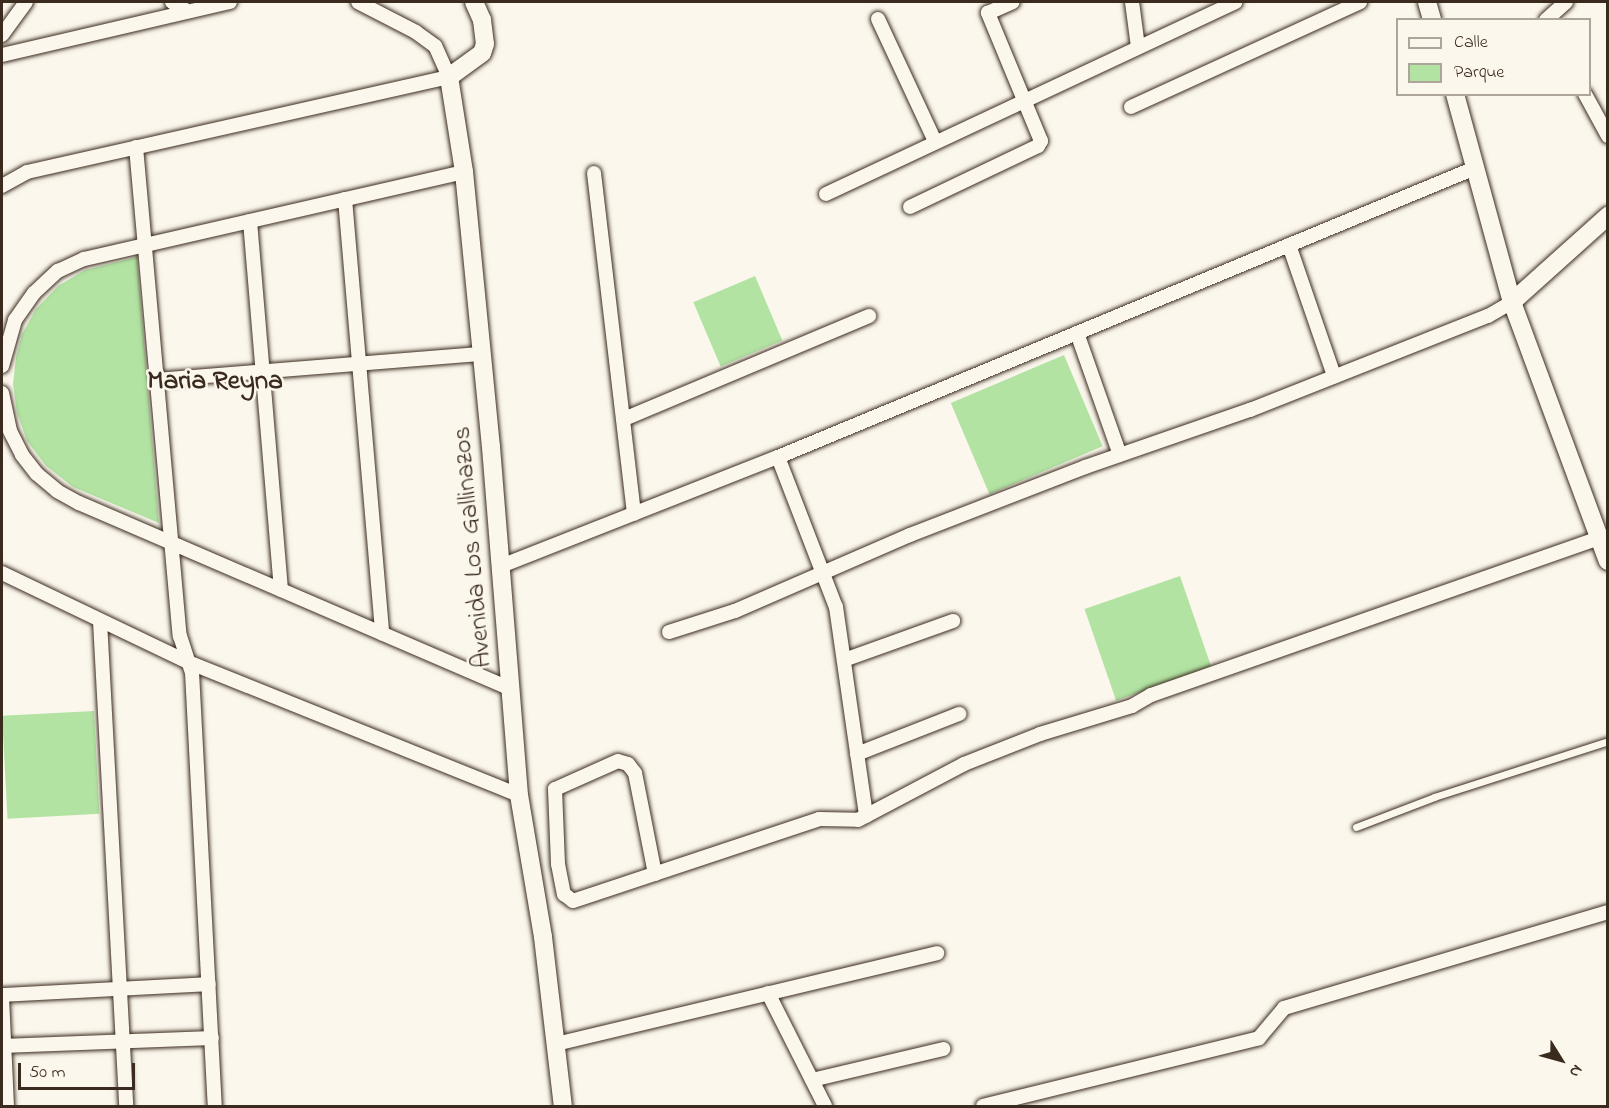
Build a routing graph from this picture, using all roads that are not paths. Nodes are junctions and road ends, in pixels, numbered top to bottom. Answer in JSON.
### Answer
{"nodes":[{"id":1,"x":26,"y":2,"type":"edge"},
{"id":2,"x":172,"y":2,"type":"edge"},
{"id":3,"x":230,"y":2,"type":"edge"},
{"id":4,"x":358,"y":2,"type":"edge"},
{"id":5,"x":474,"y":2,"type":"edge"},
{"id":6,"x":1013,"y":2,"type":"edge"},
{"id":7,"x":1131,"y":2,"type":"edge"},
{"id":8,"x":1235,"y":2,"type":"edge"},
{"id":9,"x":1360,"y":2,"type":"edge"},
{"id":10,"x":1427,"y":2,"type":"edge"},
{"id":11,"x":1566,"y":2,"type":"edge"},
{"id":12,"x":187,"y":11,"type":"junction"},
{"id":13,"x":1431,"y":18,"type":"edge"},
{"id":14,"x":1548,"y":18,"type":"edge"},
{"id":15,"x":878,"y":19,"type":"dead end"},
{"id":16,"x":2,"y":35,"type":"edge"},
{"id":17,"x":2,"y":42,"type":"edge"},
{"id":18,"x":1138,"y":47,"type":"junction"},
{"id":19,"x":8,"y":53,"type":"edge"},
{"id":20,"x":449,"y":77,"type":"junction"},
{"id":21,"x":1458,"y":96,"type":"edge"},
{"id":22,"x":1586,"y":96,"type":"edge"},
{"id":23,"x":1024,"y":99,"type":"junction"},
{"id":24,"x":1131,"y":107,"type":"dead end"},
{"id":25,"x":1608,"y":136,"type":"edge"},
{"id":26,"x":935,"y":141,"type":"junction"},
{"id":27,"x":136,"y":147,"type":"junction"},
{"id":28,"x":1475,"y":168,"type":"junction"},
{"id":29,"x":464,"y":171,"type":"junction"},
{"id":30,"x":27,"y":172,"type":"junction"},
{"id":31,"x":594,"y":173,"type":"dead end"},
{"id":32,"x":2,"y":178,"type":"edge"},
{"id":33,"x":2,"y":186,"type":"edge"},
{"id":34,"x":826,"y":194,"type":"dead end"},
{"id":35,"x":345,"y":199,"type":"junction"},
{"id":36,"x":910,"y":207,"type":"dead end"},
{"id":37,"x":1608,"y":216,"type":"edge"},
{"id":38,"x":250,"y":220,"type":"junction"},
{"id":39,"x":145,"y":244,"type":"junction"},
{"id":40,"x":1289,"y":245,"type":"junction"},
{"id":41,"x":1512,"y":302,"type":"junction"},
{"id":42,"x":868,"y":316,"type":"dead end"},
{"id":43,"x":1077,"y":333,"type":"junction"},
{"id":44,"x":482,"y":354,"type":"junction"},
{"id":45,"x":360,"y":364,"type":"junction"},
{"id":46,"x":2,"y":366,"type":"edge"},
{"id":47,"x":262,"y":371,"type":"junction"},
{"id":48,"x":1334,"y":376,"type":"junction"},
{"id":49,"x":157,"y":380,"type":"junction"},
{"id":50,"x":2,"y":393,"type":"edge"},
{"id":51,"x":624,"y":419,"type":"junction"},
{"id":52,"x":1120,"y":455,"type":"junction"},
{"id":53,"x":778,"y":457,"type":"junction"},
{"id":54,"x":634,"y":514,"type":"junction"},
{"id":55,"x":1599,"y":538,"type":"junction"},
{"id":56,"x":171,"y":543,"type":"junction"},
{"id":57,"x":1608,"y":561,"type":"edge"},
{"id":58,"x":504,"y":565,"type":"junction"},
{"id":59,"x":824,"y":572,"type":"junction"},
{"id":60,"x":2,"y":573,"type":"edge"},
{"id":61,"x":281,"y":590,"type":"junction"},
{"id":62,"x":100,"y":621,"type":"junction"},
{"id":63,"x":952,"y":621,"type":"dead end"},
{"id":64,"x":669,"y":632,"type":"dead end"},
{"id":65,"x":382,"y":633,"type":"junction"},
{"id":66,"x":844,"y":660,"type":"junction"},
{"id":67,"x":188,"y":662,"type":"junction"},
{"id":68,"x":512,"y":689,"type":"junction"},
{"id":69,"x":959,"y":714,"type":"dead end"},
{"id":70,"x":1608,"y":741,"type":"edge"},
{"id":71,"x":857,"y":754,"type":"junction"},
{"id":72,"x":519,"y":795,"type":"junction"},
{"id":73,"x":866,"y":816,"type":"junction"},
{"id":74,"x":1356,"y":827,"type":"dead end"},
{"id":75,"x":655,"y":874,"type":"junction"},
{"id":76,"x":1608,"y":912,"type":"edge"},
{"id":77,"x":937,"y":953,"type":"dead end"},
{"id":78,"x":209,"y":984,"type":"junction"},
{"id":79,"x":120,"y":989,"type":"junction"},
{"id":80,"x":768,"y":993,"type":"junction"},
{"id":81,"x":2,"y":996,"type":"edge"},
{"id":82,"x":212,"y":1038,"type":"junction"},
{"id":83,"x":123,"y":1041,"type":"junction"},
{"id":84,"x":556,"y":1044,"type":"junction"},
{"id":85,"x":3,"y":1046,"type":"edge"},
{"id":86,"x":943,"y":1049,"type":"dead end"},
{"id":87,"x":812,"y":1080,"type":"junction"},
{"id":88,"x":219,"y":1105,"type":"edge"},
{"id":89,"x":7,"y":1107,"type":"edge"},
{"id":90,"x":126,"y":1107,"type":"edge"},
{"id":91,"x":563,"y":1107,"type":"edge"},
{"id":92,"x":825,"y":1107,"type":"edge"},
{"id":93,"x":983,"y":1107,"type":"edge"}],
"edges":[{"from":1,"to":16,"type":"street"},
{"from":2,"to":12,"type":"street"},
{"from":3,"to":12,"type":"street"},
{"from":4,"to":20,"type":"street"},
{"from":5,"to":20,"type":"street"},
{"from":6,"to":23,"type":"street"},
{"from":7,"to":18,"type":"street"},
{"from":8,"to":18,"type":"street"},
{"from":9,"to":24,"type":"street"},
{"from":10,"to":13,"type":"street"},
{"from":11,"to":14,"type":"street"},
{"from":12,"to":19,"type":"street"},
{"from":15,"to":26,"type":"street"},
{"from":17,"to":19,"type":"street"},
{"from":18,"to":23,"type":"street"},
{"from":20,"to":27,"type":"street"},
{"from":20,"to":29,"type":"street","name":"Avenida Los Gallinazos"},
{"from":21,"to":28,"type":"street"},
{"from":22,"to":25,"type":"street"},
{"from":23,"to":26,"type":"street"},
{"from":23,"to":36,"type":"street"},
{"from":26,"to":34,"type":"street"},
{"from":27,"to":30,"type":"street"},
{"from":27,"to":39,"type":"street"},
{"from":28,"to":40,"type":"street"},
{"from":28,"to":41,"type":"street"},
{"from":29,"to":35,"type":"street"},
{"from":29,"to":44,"type":"street","name":"Avenida Los Gallinazos"},
{"from":30,"to":32,"type":"street"},
{"from":30,"to":33,"type":"street"},
{"from":31,"to":51,"type":"street"},
{"from":35,"to":38,"type":"street"},
{"from":35,"to":45,"type":"street"},
{"from":37,"to":41,"type":"street"},
{"from":38,"to":39,"type":"street"},
{"from":38,"to":47,"type":"street"},
{"from":39,"to":46,"type":"street"},
{"from":39,"to":49,"type":"street"},
{"from":40,"to":43,"type":"street"},
{"from":40,"to":48,"type":"street"},
{"from":41,"to":48,"type":"street"},
{"from":41,"to":55,"type":"street"},
{"from":42,"to":51,"type":"street"},
{"from":43,"to":52,"type":"street"},
{"from":43,"to":53,"type":"street"},
{"from":44,"to":45,"type":"street"},
{"from":44,"to":58,"type":"street","name":"Avenida Los Gallinazos"},
{"from":45,"to":47,"type":"street"},
{"from":45,"to":65,"type":"street"},
{"from":47,"to":49,"type":"street"},
{"from":47,"to":61,"type":"street"},
{"from":48,"to":52,"type":"street"},
{"from":49,"to":56,"type":"street"},
{"from":50,"to":56,"type":"street"},
{"from":51,"to":54,"type":"street"},
{"from":52,"to":59,"type":"street"},
{"from":53,"to":54,"type":"street"},
{"from":53,"to":59,"type":"street"},
{"from":54,"to":58,"type":"street"},
{"from":55,"to":57,"type":"street"},
{"from":55,"to":73,"type":"street"},
{"from":56,"to":61,"type":"street"},
{"from":56,"to":67,"type":"street"},
{"from":58,"to":68,"type":"street","name":"Avenida Los Gallinazos"},
{"from":59,"to":64,"type":"street"},
{"from":59,"to":66,"type":"street"},
{"from":60,"to":62,"type":"street"},
{"from":61,"to":65,"type":"street"},
{"from":62,"to":67,"type":"street"},
{"from":62,"to":79,"type":"street"},
{"from":63,"to":66,"type":"street"},
{"from":65,"to":68,"type":"street"},
{"from":66,"to":71,"type":"street"},
{"from":67,"to":72,"type":"street"},
{"from":67,"to":78,"type":"street"},
{"from":68,"to":72,"type":"street","name":"Avenida Los Gallinazos"},
{"from":69,"to":71,"type":"street"},
{"from":70,"to":74,"type":"lane"},
{"from":71,"to":73,"type":"street"},
{"from":72,"to":84,"type":"street","name":"Avenida Los Gallinazos"},
{"from":73,"to":75,"type":"street"},
{"from":75,"to":75,"type":"street"},
{"from":76,"to":93,"type":"street"},
{"from":77,"to":80,"type":"street"},
{"from":78,"to":79,"type":"street"},
{"from":78,"to":82,"type":"street"},
{"from":79,"to":81,"type":"street"},
{"from":79,"to":83,"type":"street"},
{"from":80,"to":84,"type":"street"},
{"from":80,"to":87,"type":"street"},
{"from":81,"to":85,"type":"street"},
{"from":82,"to":83,"type":"street"},
{"from":82,"to":88,"type":"street"},
{"from":83,"to":85,"type":"street"},
{"from":83,"to":90,"type":"street"},
{"from":84,"to":91,"type":"street","name":"Avenida Los Gallinazos"},
{"from":85,"to":89,"type":"street"},
{"from":86,"to":87,"type":"street"},
{"from":87,"to":92,"type":"street"}]}
